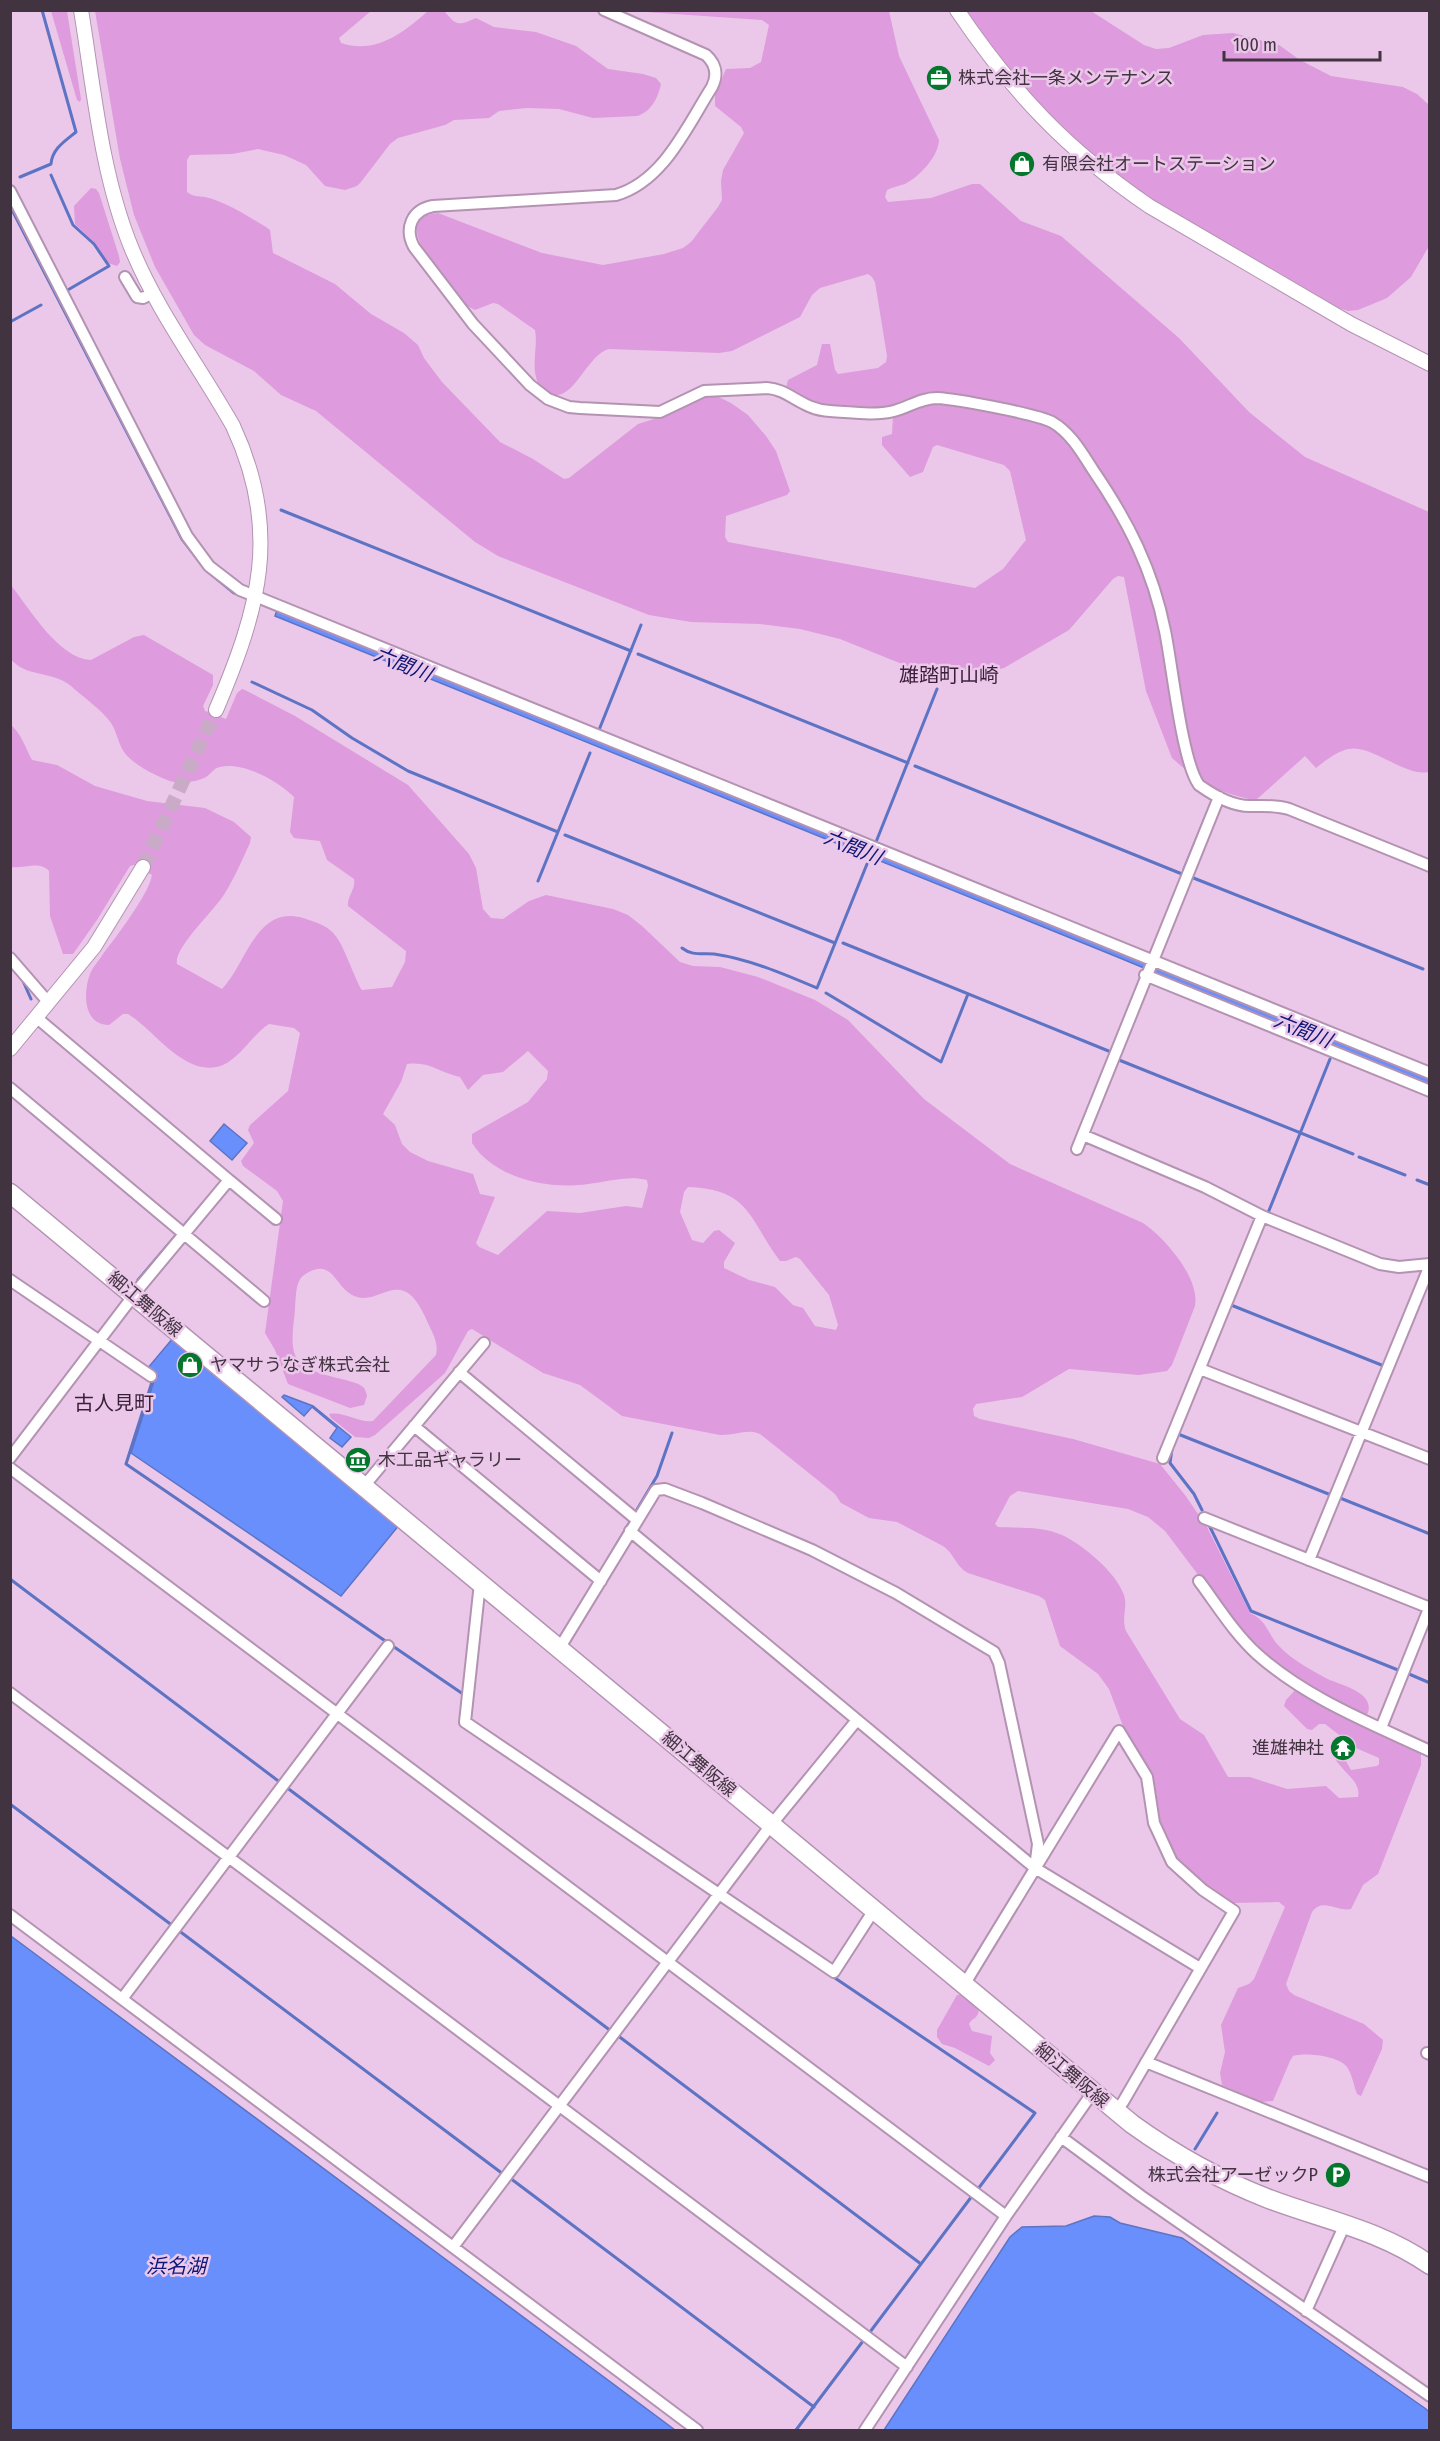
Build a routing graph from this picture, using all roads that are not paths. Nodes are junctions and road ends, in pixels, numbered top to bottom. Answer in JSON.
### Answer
{"nodes":[{"id":1,"x":81,"y":10,"type":"edge"},
{"id":2,"x":604,"y":10,"type":"edge"},
{"id":3,"x":957,"y":10,"type":"edge"},
{"id":4,"x":10,"y":191,"type":"edge"},
{"id":5,"x":125,"y":277,"type":"dead end"},
{"id":6,"x":153,"y":293,"type":"junction"},
{"id":7,"x":1430,"y":364,"type":"edge"},
{"id":8,"x":256,"y":597,"type":"junction"},
{"id":9,"x":216,"y":710,"type":"tunnel mouth"},
{"id":10,"x":1219,"y":797,"type":"junction"},
{"id":11,"x":1430,"y":866,"type":"edge"},
{"id":12,"x":143,"y":867,"type":"tunnel mouth"},
{"id":13,"x":10,"y":958,"type":"edge"},
{"id":14,"x":1150,"y":970,"type":"junction"},
{"id":15,"x":49,"y":1003,"type":"junction"},
{"id":16,"x":37,"y":1018,"type":"junction"},
{"id":17,"x":10,"y":1049,"type":"edge"},
{"id":18,"x":1430,"y":1073,"type":"edge"},
{"id":19,"x":10,"y":1088,"type":"edge"},
{"id":20,"x":1430,"y":1091,"type":"edge"},
{"id":21,"x":1083,"y":1135,"type":"junction"},
{"id":22,"x":1077,"y":1149,"type":"dead end"},
{"id":23,"x":230,"y":1180,"type":"junction"},
{"id":24,"x":10,"y":1193,"type":"edge"},
{"id":25,"x":1262,"y":1216,"type":"junction"},
{"id":26,"x":276,"y":1219,"type":"dead end"},
{"id":27,"x":184,"y":1234,"type":"junction"},
{"id":28,"x":1429,"y":1265,"type":"edge"},
{"id":29,"x":10,"y":1280,"type":"edge"},
{"id":30,"x":134,"y":1295,"type":"junction"},
{"id":31,"x":264,"y":1301,"type":"dead end"},
{"id":32,"x":99,"y":1340,"type":"junction"},
{"id":33,"x":484,"y":1343,"type":"dead end"},
{"id":34,"x":1200,"y":1369,"type":"junction"},
{"id":35,"x":459,"y":1372,"type":"junction"},
{"id":36,"x":152,"y":1376,"type":"dead end"},
{"id":37,"x":414,"y":1426,"type":"junction"},
{"id":38,"x":1362,"y":1432,"type":"junction"},
{"id":39,"x":10,"y":1458,"type":"edge"},
{"id":40,"x":1163,"y":1458,"type":"dead end"},
{"id":41,"x":1430,"y":1459,"type":"edge"},
{"id":42,"x":10,"y":1468,"type":"edge"},
{"id":43,"x":364,"y":1486,"type":"junction"},
{"id":44,"x":1204,"y":1518,"type":"dead end"},
{"id":45,"x":637,"y":1520,"type":"junction"},
{"id":46,"x":630,"y":1531,"type":"junction"},
{"id":47,"x":1309,"y":1560,"type":"junction"},
{"id":48,"x":601,"y":1581,"type":"junction"},
{"id":49,"x":1199,"y":1581,"type":"dead end"},
{"id":50,"x":484,"y":1586,"type":"junction"},
{"id":51,"x":1429,"y":1607,"type":"edge"},
{"id":52,"x":388,"y":1646,"type":"dead end"},
{"id":53,"x":559,"y":1649,"type":"junction"},
{"id":54,"x":10,"y":1693,"type":"edge"},
{"id":55,"x":337,"y":1713,"type":"junction"},
{"id":56,"x":857,"y":1720,"type":"junction"},
{"id":57,"x":1381,"y":1728,"type":"junction"},
{"id":58,"x":1430,"y":1751,"type":"edge"},
{"id":59,"x":771,"y":1824,"type":"junction"},
{"id":60,"x":229,"y":1857,"type":"junction"},
{"id":61,"x":1035,"y":1868,"type":"junction"},
{"id":62,"x":719,"y":1894,"type":"junction"},
{"id":63,"x":874,"y":1910,"type":"junction"},
{"id":64,"x":10,"y":1915,"type":"edge"},
{"id":65,"x":668,"y":1962,"type":"junction"},
{"id":66,"x":1200,"y":1968,"type":"junction"},
{"id":67,"x":964,"y":1985,"type":"junction"},
{"id":68,"x":122,"y":1999,"type":"junction"},
{"id":69,"x":1146,"y":2062,"type":"junction"},
{"id":70,"x":1093,"y":2092,"type":"junction"},
{"id":71,"x":560,"y":2105,"type":"junction"},
{"id":72,"x":1116,"y":2111,"type":"junction"},
{"id":73,"x":1061,"y":2137,"type":"junction"},
{"id":74,"x":1430,"y":2177,"type":"edge"},
{"id":75,"x":1006,"y":2216,"type":"junction"},
{"id":76,"x":1345,"y":2224,"type":"junction"},
{"id":77,"x":453,"y":2247,"type":"junction"},
{"id":78,"x":1430,"y":2265,"type":"edge"},
{"id":79,"x":1306,"y":2311,"type":"junction"},
{"id":80,"x":907,"y":2367,"type":"junction"},
{"id":81,"x":1430,"y":2396,"type":"edge"},
{"id":82,"x":697,"y":2430,"type":"edge"},
{"id":83,"x":865,"y":2430,"type":"edge"}],
"edges":[{"from":1,"to":6,"type":"street"},
{"from":2,"to":10,"type":"street"},
{"from":3,"to":7,"type":"street"},
{"from":4,"to":8,"type":"street"},
{"from":5,"to":6,"type":"street"},
{"from":6,"to":8,"type":"street"},
{"from":8,"to":9,"type":"street"},
{"from":8,"to":14,"type":"street"},
{"from":10,"to":11,"type":"street"},
{"from":10,"to":14,"type":"street"},
{"from":12,"to":15,"type":"street"},
{"from":13,"to":15,"type":"street"},
{"from":14,"to":18,"type":"street"},
{"from":14,"to":20,"type":"street"},
{"from":14,"to":21,"type":"street"},
{"from":15,"to":16,"type":"street"},
{"from":16,"to":17,"type":"street"},
{"from":16,"to":23,"type":"street"},
{"from":19,"to":27,"type":"street"},
{"from":21,"to":22,"type":"street"},
{"from":21,"to":25,"type":"street"},
{"from":23,"to":26,"type":"street"},
{"from":23,"to":27,"type":"street"},
{"from":24,"to":30,"type":"main road","name":"細江舞阪線"},
{"from":25,"to":28,"type":"street"},
{"from":25,"to":34,"type":"street"},
{"from":27,"to":30,"type":"street"},
{"from":27,"to":31,"type":"street"},
{"from":28,"to":38,"type":"street"},
{"from":29,"to":32,"type":"street"},
{"from":30,"to":32,"type":"street"},
{"from":30,"to":43,"type":"main road","name":"細江舞阪線"},
{"from":32,"to":36,"type":"street"},
{"from":32,"to":39,"type":"street"},
{"from":33,"to":35,"type":"street"},
{"from":34,"to":38,"type":"street"},
{"from":34,"to":40,"type":"street"},
{"from":35,"to":37,"type":"street"},
{"from":35,"to":45,"type":"street"},
{"from":37,"to":43,"type":"street"},
{"from":37,"to":48,"type":"street"},
{"from":38,"to":41,"type":"street"},
{"from":38,"to":47,"type":"street"},
{"from":42,"to":55,"type":"street"},
{"from":43,"to":50,"type":"main road","name":"細江舞阪線"},
{"from":44,"to":47,"type":"street"},
{"from":45,"to":46,"type":"street"},
{"from":45,"to":61,"type":"street"},
{"from":46,"to":48,"type":"street"},
{"from":46,"to":56,"type":"street"},
{"from":47,"to":51,"type":"street"},
{"from":48,"to":53,"type":"street"},
{"from":49,"to":57,"type":"street"},
{"from":50,"to":53,"type":"main road","name":"細江舞阪線"},
{"from":50,"to":62,"type":"street"},
{"from":51,"to":57,"type":"street"},
{"from":52,"to":55,"type":"street"},
{"from":53,"to":59,"type":"main road","name":"細江舞阪線"},
{"from":54,"to":60,"type":"street"},
{"from":55,"to":60,"type":"street"},
{"from":55,"to":65,"type":"street"},
{"from":56,"to":59,"type":"street"},
{"from":56,"to":61,"type":"street"},
{"from":57,"to":58,"type":"street"},
{"from":59,"to":62,"type":"street"},
{"from":59,"to":63,"type":"main road","name":"細江舞阪線"},
{"from":60,"to":68,"type":"street"},
{"from":60,"to":71,"type":"street"},
{"from":61,"to":66,"type":"street"},
{"from":61,"to":66,"type":"street"},
{"from":61,"to":67,"type":"street"},
{"from":62,"to":63,"type":"street"},
{"from":62,"to":65,"type":"street"},
{"from":63,"to":67,"type":"main road","name":"細江舞阪線"},
{"from":64,"to":68,"type":"street"},
{"from":65,"to":71,"type":"street"},
{"from":65,"to":75,"type":"street"},
{"from":66,"to":69,"type":"street"},
{"from":67,"to":70,"type":"main road","name":"細江舞阪線"},
{"from":68,"to":77,"type":"street"},
{"from":69,"to":72,"type":"street"},
{"from":69,"to":74,"type":"street"},
{"from":70,"to":72,"type":"main road","name":"細江舞阪線"},
{"from":70,"to":73,"type":"street"},
{"from":71,"to":77,"type":"street"},
{"from":71,"to":80,"type":"street"},
{"from":72,"to":76,"type":"main road","name":"細江舞阪線"},
{"from":73,"to":75,"type":"street"},
{"from":73,"to":79,"type":"street"},
{"from":75,"to":80,"type":"street"},
{"from":76,"to":78,"type":"main road","name":"細江舞阪線"},
{"from":76,"to":79,"type":"street"},
{"from":77,"to":82,"type":"street"},
{"from":79,"to":81,"type":"street"},
{"from":80,"to":83,"type":"street"}]}
